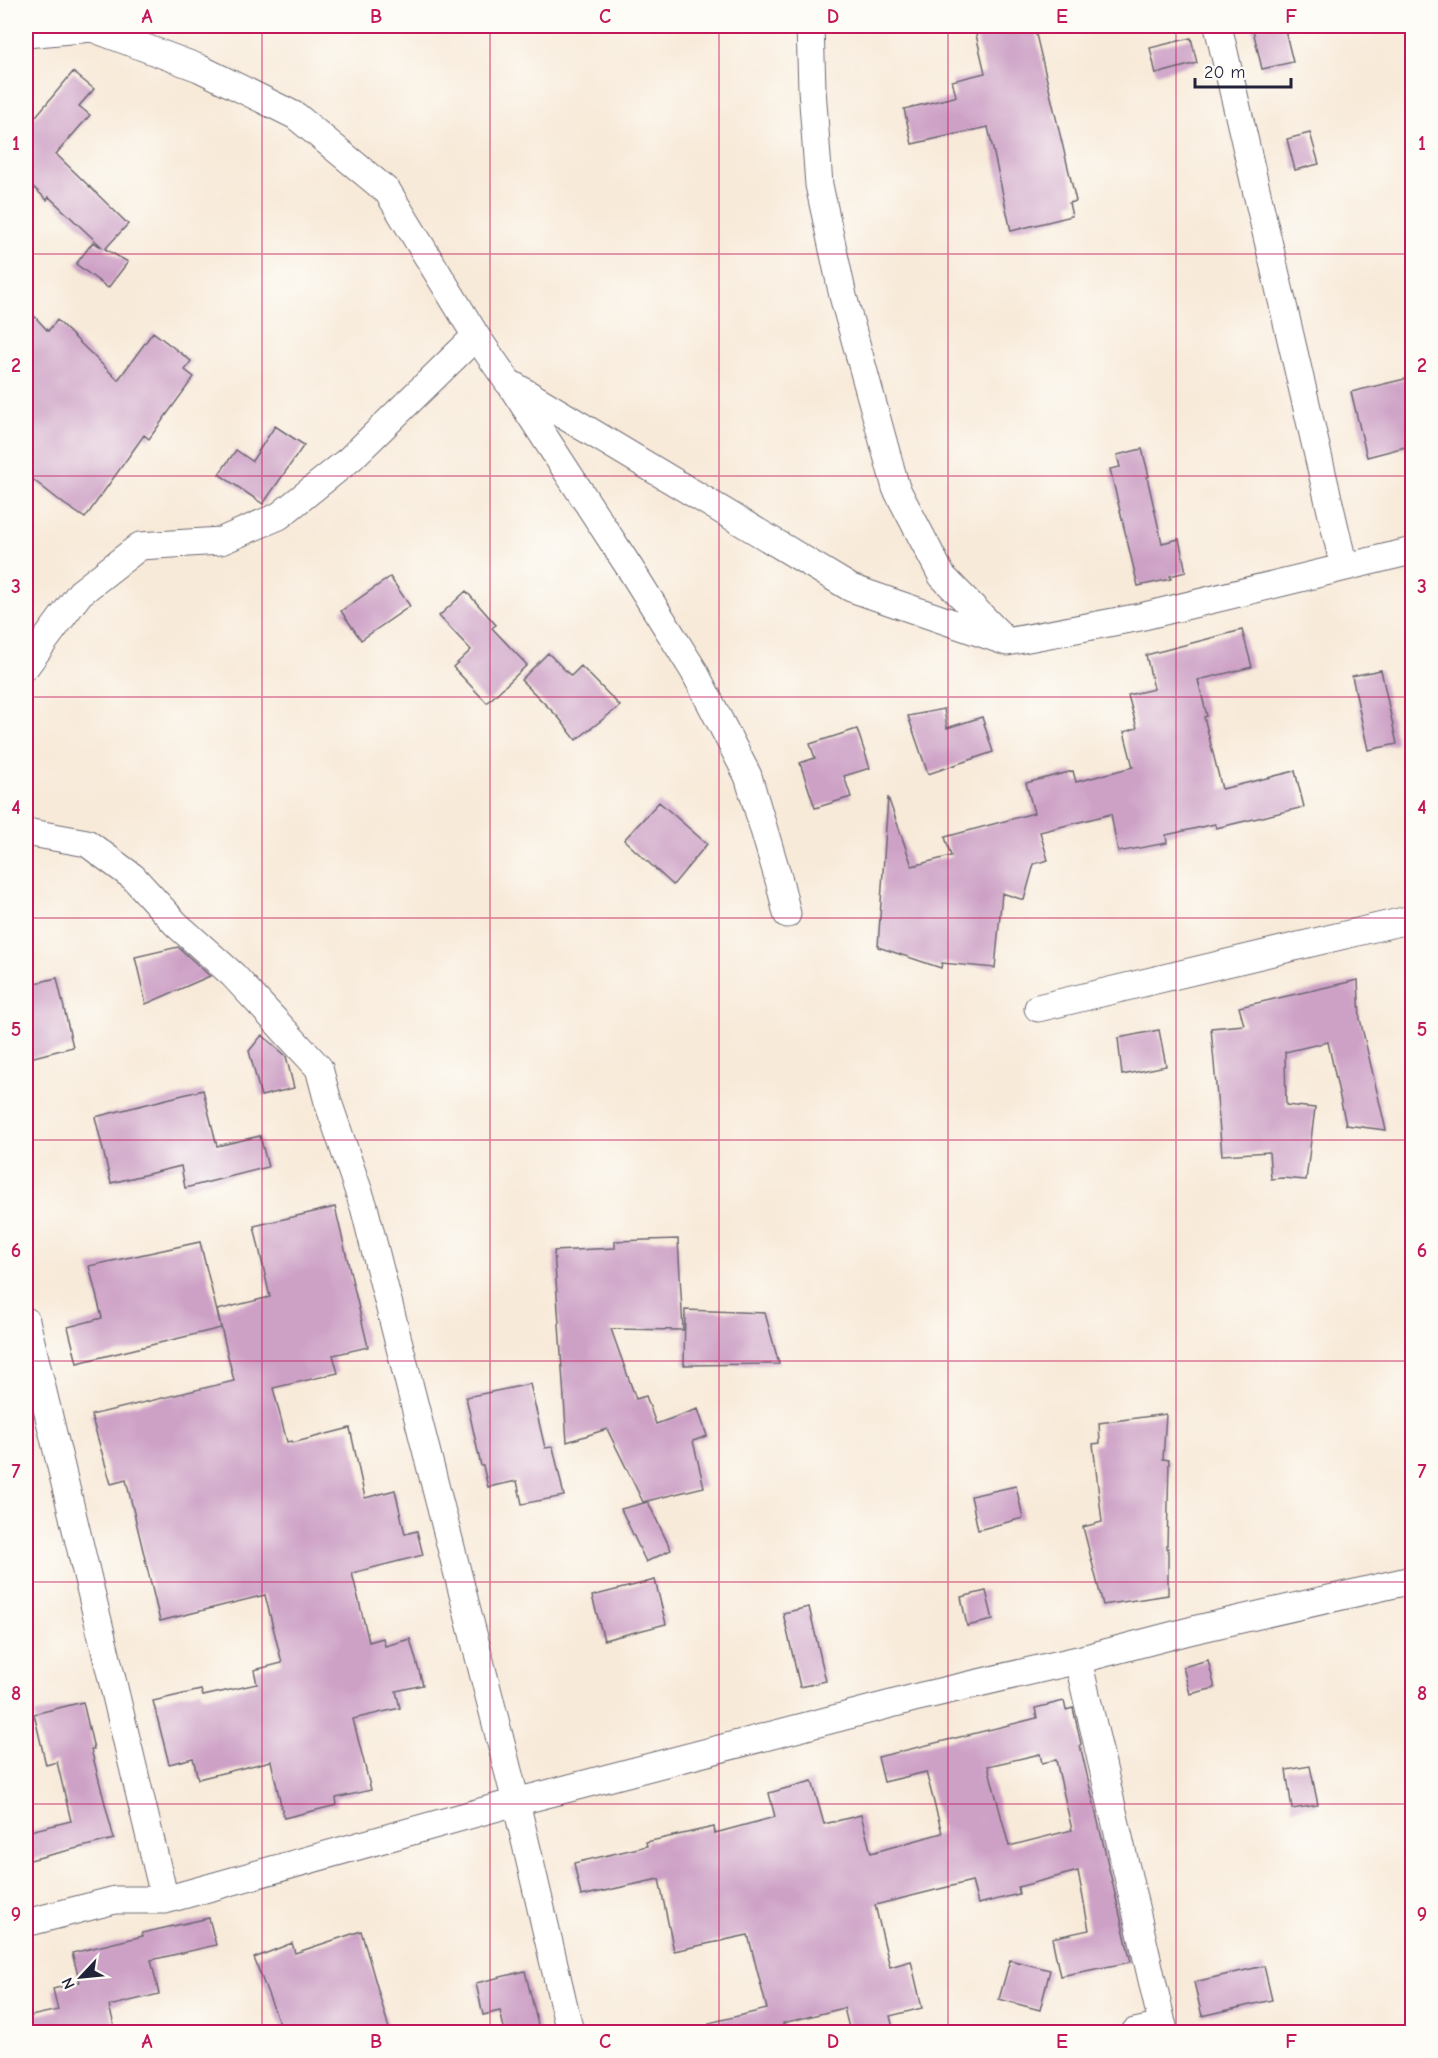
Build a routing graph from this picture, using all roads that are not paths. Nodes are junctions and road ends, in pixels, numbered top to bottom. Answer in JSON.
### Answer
{"nodes":[{"id":1,"x":810,"y":26,"type":"edge"},
{"id":2,"x":1218,"y":26,"type":"edge"},
{"id":3,"x":26,"y":34,"type":"edge"},
{"id":4,"x":476,"y":336,"type":"junction"},
{"id":5,"x":508,"y":382,"type":"junction"},
{"id":6,"x":1413,"y":551,"type":"edge"},
{"id":7,"x":1344,"y":567,"type":"junction"},
{"id":8,"x":1006,"y":642,"type":"junction"},
{"id":9,"x":26,"y":666,"type":"edge"},
{"id":10,"x":26,"y":832,"type":"edge"},
{"id":11,"x":787,"y":914,"type":"dead end"},
{"id":12,"x":1413,"y":918,"type":"edge"},
{"id":13,"x":1038,"y":1008,"type":"dead end"},
{"id":14,"x":26,"y":1321,"type":"edge"},
{"id":15,"x":1413,"y":1581,"type":"edge"},
{"id":16,"x":1078,"y":1660,"type":"junction"},
{"id":17,"x":516,"y":1802,"type":"junction"},
{"id":18,"x":165,"y":1900,"type":"junction"},
{"id":19,"x":26,"y":1923,"type":"edge"},
{"id":20,"x":1164,"y":2029,"type":"edge"},
{"id":21,"x":570,"y":2032,"type":"edge"},
{"id":22,"x":1135,"y":2032,"type":"edge"}],
"edges":[{"from":1,"to":8,"type":"street"},
{"from":2,"to":7,"type":"street"},
{"from":3,"to":4,"type":"street"},
{"from":4,"to":5,"type":"street"},
{"from":4,"to":9,"type":"street"},
{"from":5,"to":8,"type":"street"},
{"from":5,"to":11,"type":"street"},
{"from":6,"to":7,"type":"street"},
{"from":7,"to":8,"type":"street"},
{"from":10,"to":17,"type":"street"},
{"from":12,"to":13,"type":"street"},
{"from":14,"to":18,"type":"street"},
{"from":15,"to":16,"type":"street"},
{"from":16,"to":17,"type":"street"},
{"from":16,"to":20,"type":"street"},
{"from":17,"to":18,"type":"street"},
{"from":17,"to":21,"type":"street"},
{"from":18,"to":19,"type":"street"},
{"from":20,"to":22,"type":"street"}]}
